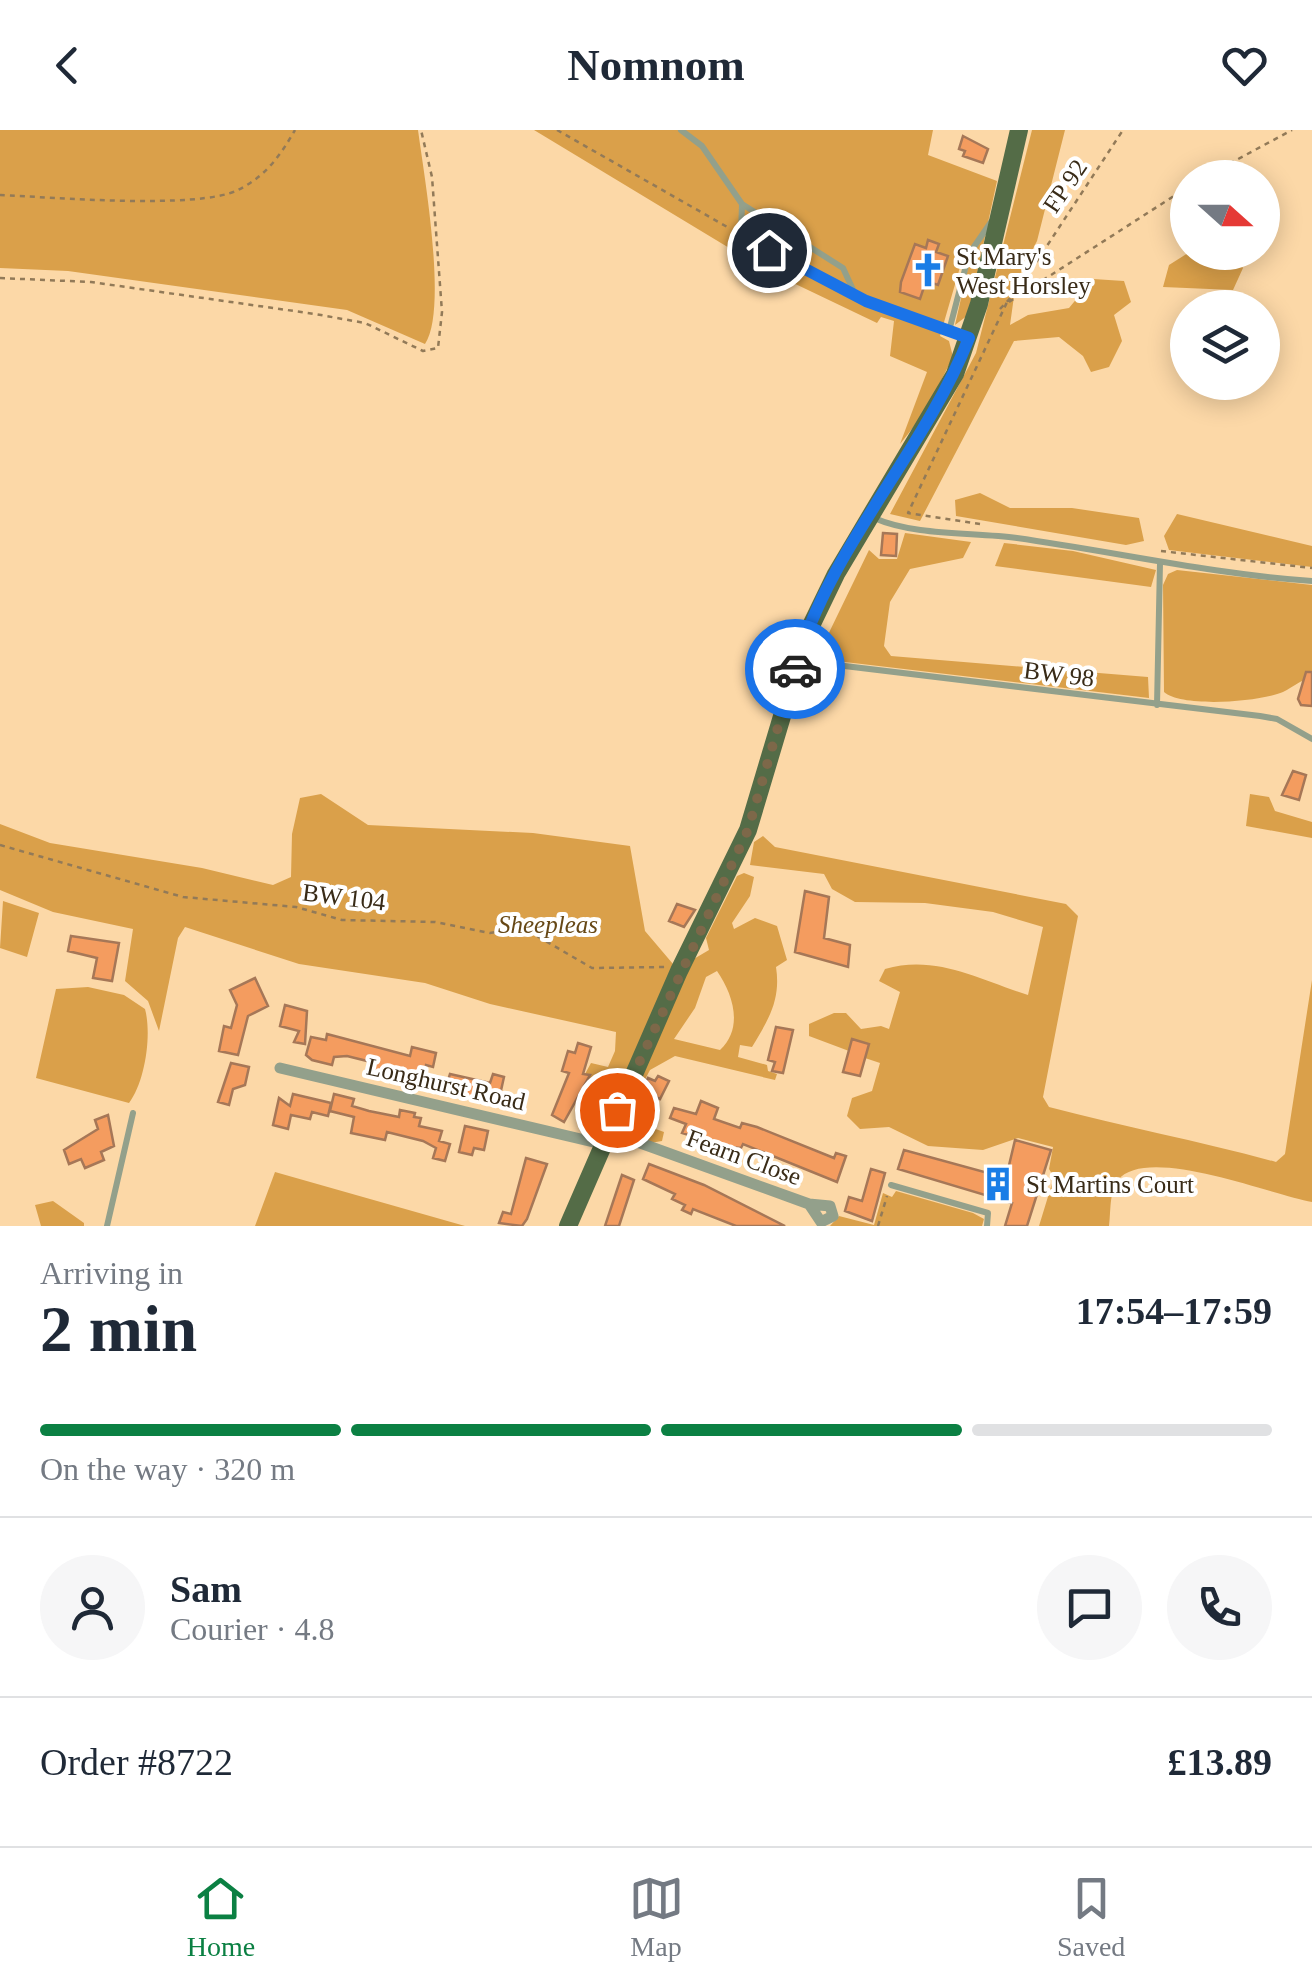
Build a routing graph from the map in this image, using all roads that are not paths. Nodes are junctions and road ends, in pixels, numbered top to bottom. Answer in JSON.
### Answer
{"nodes":[{"id":1,"x":681,"y":130,"type":"edge"},
{"id":2,"x":1019,"y":130,"type":"edge"},
{"id":3,"x":742,"y":204,"type":"junction"},
{"id":4,"x":1000,"y":211,"type":"junction"},
{"id":5,"x":855,"y":296,"type":"junction"},
{"id":6,"x":950,"y":331,"type":"junction"},
{"id":7,"x":969,"y":338,"type":"junction"},
{"id":8,"x":871,"y":516,"type":"junction"},
{"id":9,"x":1160,"y":563,"type":"junction"},
{"id":10,"x":1312,"y":581,"type":"edge"},
{"id":11,"x":797,"y":660,"type":"junction"},
{"id":12,"x":1157,"y":705,"type":"junction"},
{"id":13,"x":1312,"y":739,"type":"edge"},
{"id":14,"x":280,"y":1068,"type":"dead end"},
{"id":15,"x":133,"y":1113,"type":"dead end"},
{"id":16,"x":604,"y":1138,"type":"junction"},
{"id":17,"x":890,"y":1186,"type":"road end"},
{"id":18,"x":809,"y":1204,"type":"dead end"},
{"id":19,"x":107,"y":1226,"type":"edge"},
{"id":20,"x":568,"y":1226,"type":"edge"},
{"id":21,"x":987,"y":1226,"type":"edge"}],
"edges":[{"from":1,"to":3,"type":"lane"},
{"from":2,"to":4,"type":"main road"},
{"from":3,"to":5,"type":"lane"},
{"from":3,"to":5,"type":"lane"},
{"from":4,"to":6,"type":"lane"},
{"from":4,"to":7,"type":"main road"},
{"from":5,"to":6,"type":"lane"},
{"from":6,"to":7,"type":"lane"},
{"from":7,"to":8,"type":"main road"},
{"from":8,"to":9,"type":"lane"},
{"from":8,"to":11,"type":"main road"},
{"from":9,"to":10,"type":"lane"},
{"from":9,"to":12,"type":"lane"},
{"from":11,"to":12,"type":"lane","name":"BW 98"},
{"from":11,"to":16,"type":"main road"},
{"from":12,"to":13,"type":"lane","name":"BW 98"},
{"from":14,"to":16,"type":"street","name":"Longhurst Road"},
{"from":15,"to":19,"type":"lane"},
{"from":16,"to":18,"type":"street","name":"Fearn Close"},
{"from":16,"to":20,"type":"main road"},
{"from":17,"to":21,"type":"lane"}]}
